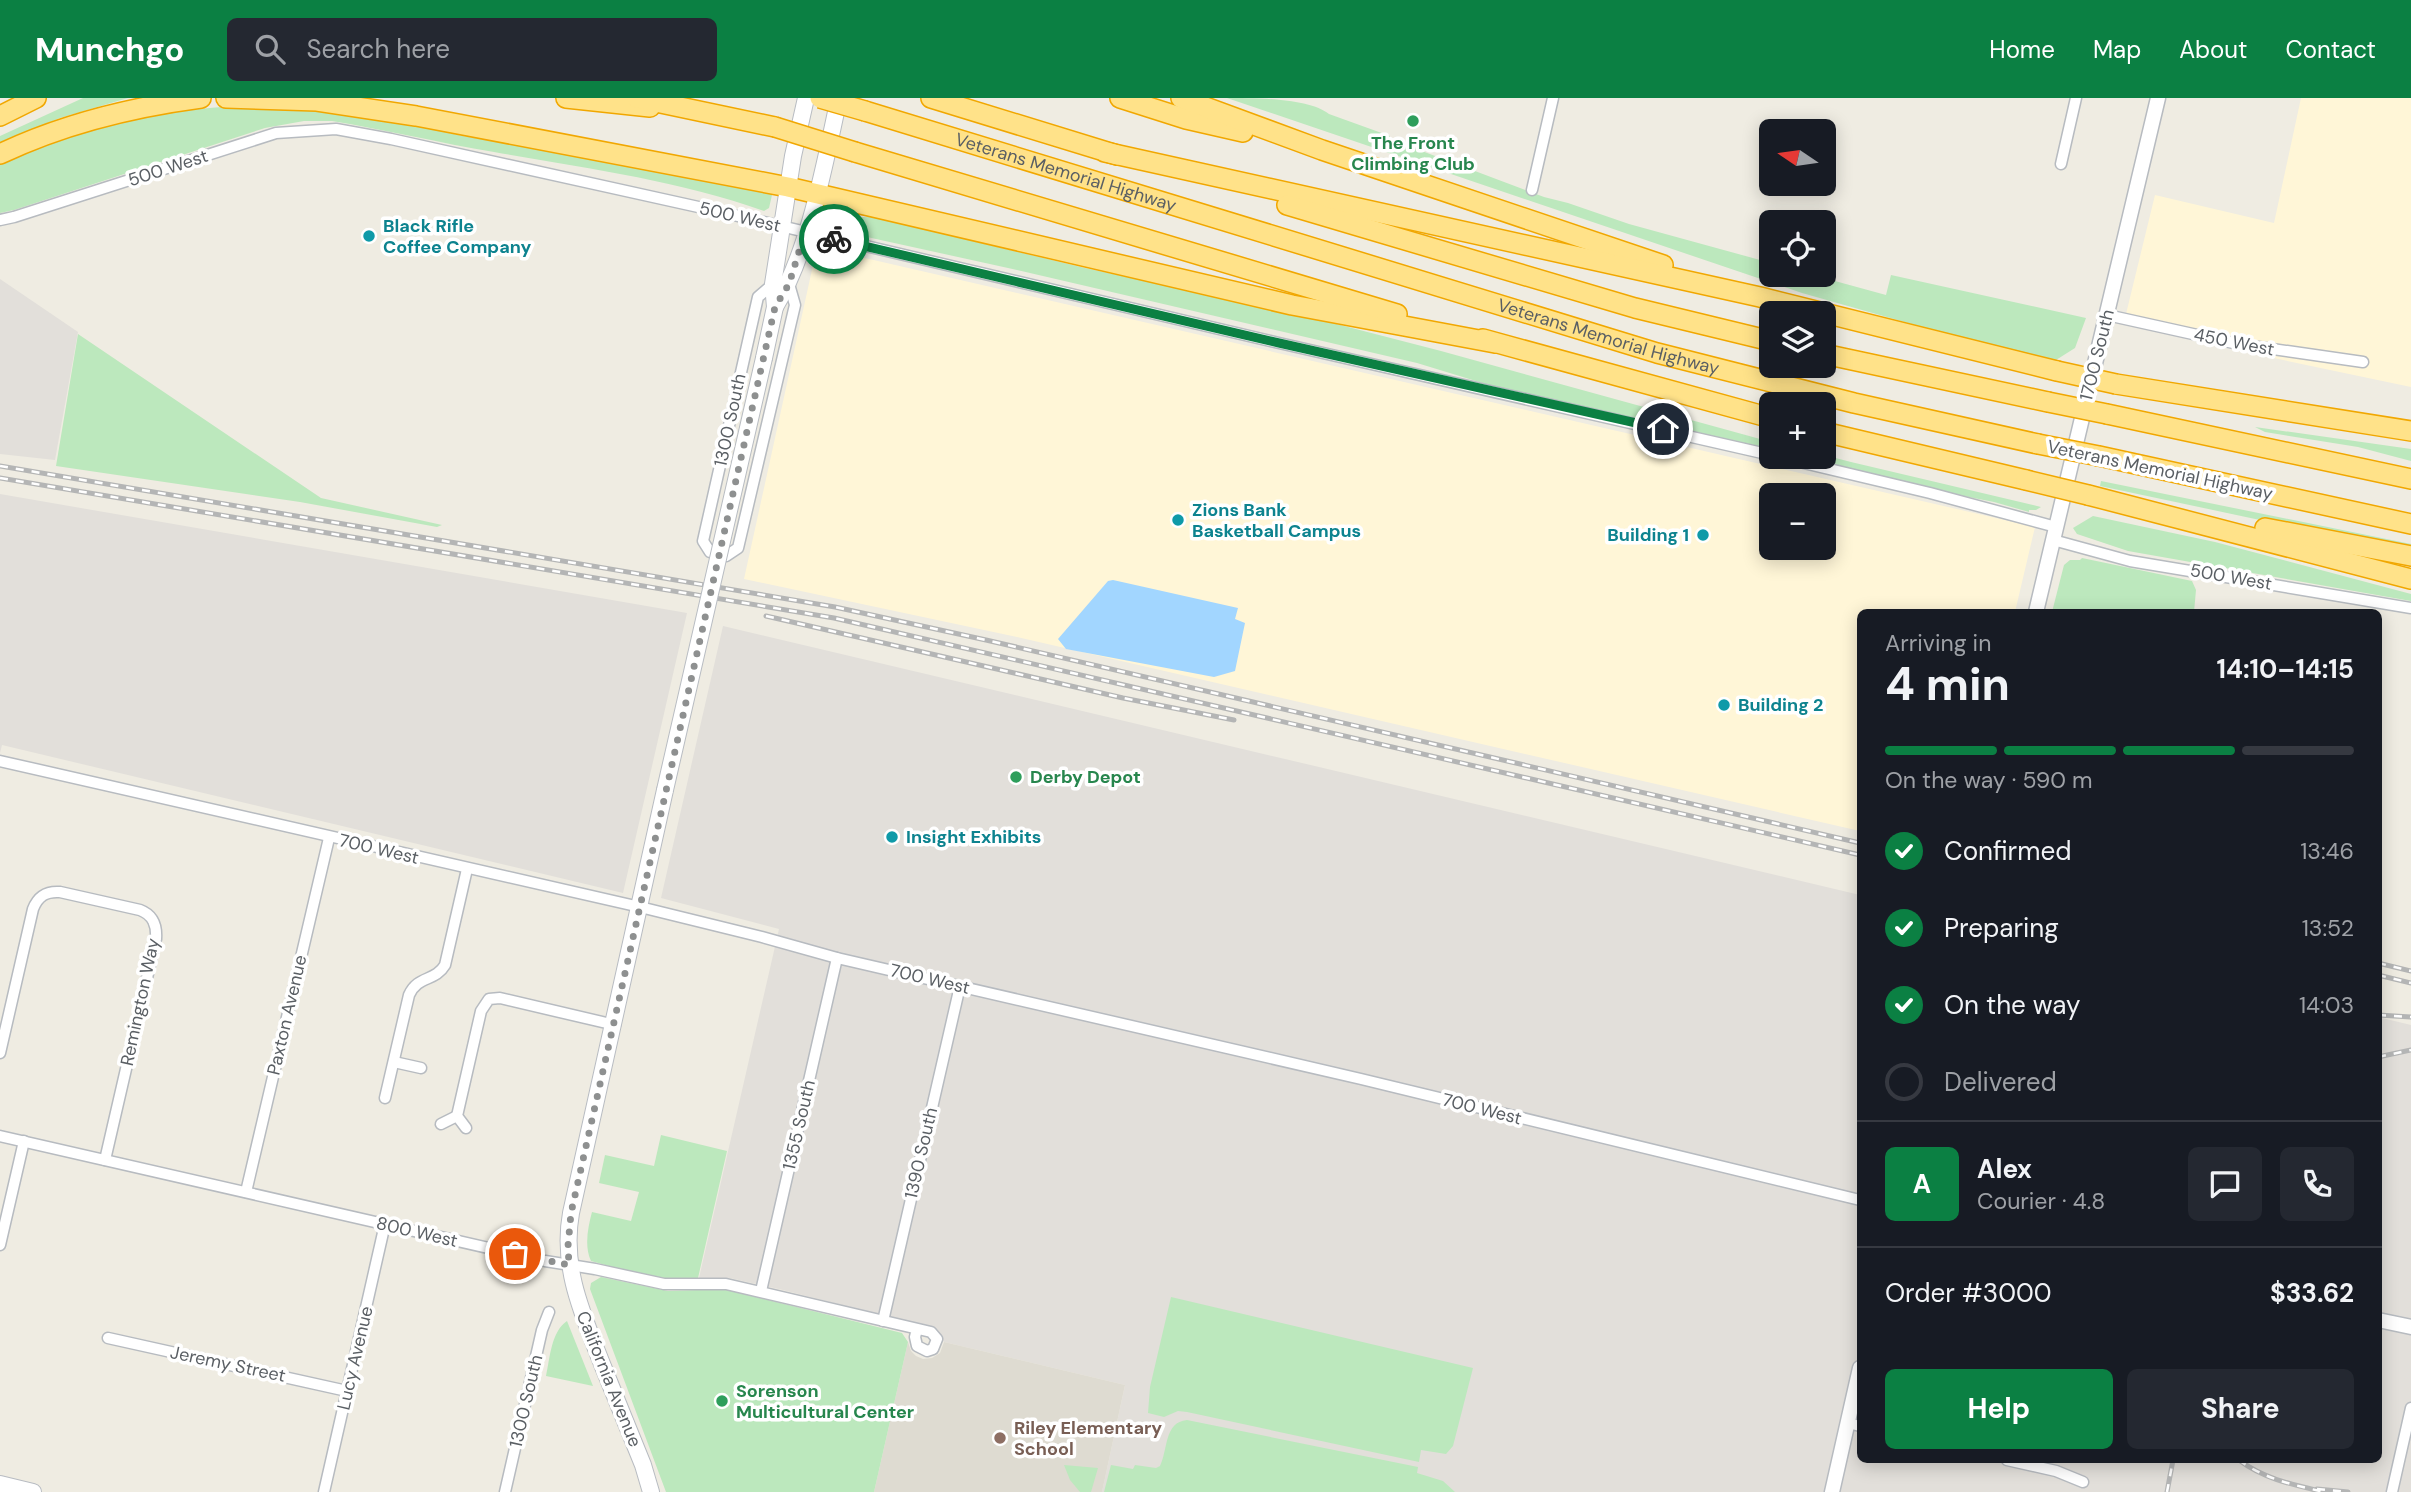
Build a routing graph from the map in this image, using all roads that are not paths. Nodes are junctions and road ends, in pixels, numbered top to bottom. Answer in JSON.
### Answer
{"nodes":[{"id":1,"x":36,"y":98,"type":"edge"},
{"id":2,"x":201,"y":98,"type":"edge"},
{"id":3,"x":226,"y":98,"type":"edge"},
{"id":4,"x":566,"y":98,"type":"edge"},
{"id":5,"x":637,"y":98,"type":"edge"},
{"id":6,"x":806,"y":98,"type":"edge"},
{"id":7,"x":820,"y":98,"type":"edge"},
{"id":8,"x":839,"y":98,"type":"edge"},
{"id":9,"x":931,"y":98,"type":"edge"},
{"id":10,"x":1120,"y":98,"type":"edge"},
{"id":11,"x":1181,"y":98,"type":"edge"},
{"id":12,"x":1553,"y":98,"type":"edge"},
{"id":13,"x":2076,"y":98,"type":"edge"},
{"id":14,"x":2158,"y":98,"type":"edge"},
{"id":15,"x":693,"y":109,"type":"junction"},
{"id":16,"x":0,"y":116,"type":"edge"},
{"id":17,"x":1322,"y":150,"type":"junction"},
{"id":18,"x":1105,"y":152,"type":"junction"},
{"id":19,"x":0,"y":154,"type":"edge"},
{"id":20,"x":2061,"y":164,"type":"dead end"},
{"id":21,"x":788,"y":187,"type":"junction"},
{"id":22,"x":1532,"y":190,"type":"dead end"},
{"id":23,"x":816,"y":193,"type":"junction"},
{"id":24,"x":0,"y":220,"type":"edge"},
{"id":25,"x":782,"y":227,"type":"junction"},
{"id":26,"x":805,"y":232,"type":"junction"},
{"id":27,"x":781,"y":284,"type":"junction"},
{"id":28,"x":1760,"y":298,"type":"junction"},
{"id":29,"x":2107,"y":315,"type":"junction"},
{"id":30,"x":1759,"y":338,"type":"edge"},
{"id":31,"x":1495,"y":343,"type":"junction"},
{"id":32,"x":1836,"y":357,"type":"edge"},
{"id":33,"x":2363,"y":362,"type":"dead end"},
{"id":34,"x":1759,"y":415,"type":"edge"},
{"id":35,"x":2411,"y":431,"type":"edge"},
{"id":36,"x":1836,"y":435,"type":"edge"},
{"id":37,"x":1759,"y":452,"type":"edge"},
{"id":38,"x":1829,"y":469,"type":"edge"},
{"id":39,"x":2410,"y":479,"type":"edge"},
{"id":40,"x":2088,"y":495,"type":"junction"},
{"id":41,"x":2411,"y":524,"type":"edge"},
{"id":42,"x":2054,"y":534,"type":"junction"},
{"id":43,"x":2411,"y":556,"type":"edge"},
{"id":44,"x":2411,"y":579,"type":"edge"},
{"id":45,"x":2411,"y":608,"type":"edge"},
{"id":46,"x":2037,"y":609,"type":"edge"},
{"id":47,"x":0,"y":761,"type":"edge"},
{"id":48,"x":328,"y":838,"type":"junction"},
{"id":49,"x":467,"y":869,"type":"junction"},
{"id":50,"x":640,"y":907,"type":"junction"},
{"id":51,"x":837,"y":958,"type":"junction"},
{"id":52,"x":960,"y":986,"type":"junction"},
{"id":53,"x":615,"y":1025,"type":"junction"},
{"id":54,"x":0,"y":1053,"type":"edge"},
{"id":55,"x":394,"y":1062,"type":"junction"},
{"id":56,"x":421,"y":1068,"type":"dead end"},
{"id":57,"x":385,"y":1098,"type":"dead end"},
{"id":58,"x":457,"y":1116,"type":"junction"},
{"id":59,"x":441,"y":1124,"type":"dead end"},
{"id":60,"x":466,"y":1128,"type":"dead end"},
{"id":61,"x":0,"y":1136,"type":"edge"},
{"id":62,"x":24,"y":1141,"type":"junction"},
{"id":63,"x":105,"y":1160,"type":"junction"},
{"id":64,"x":246,"y":1192,"type":"junction"},
{"id":65,"x":1857,"y":1199,"type":"edge"},
{"id":66,"x":385,"y":1224,"type":"junction"},
{"id":67,"x":0,"y":1245,"type":"edge"},
{"id":68,"x":569,"y":1265,"type":"junction"},
{"id":69,"x":761,"y":1291,"type":"junction"},
{"id":70,"x":549,"y":1312,"type":"dead end"},
{"id":71,"x":883,"y":1321,"type":"junction"},
{"id":72,"x":2382,"y":1321,"type":"edge"},
{"id":73,"x":2411,"y":1327,"type":"edge"},
{"id":74,"x":917,"y":1329,"type":"dead end"},
{"id":75,"x":108,"y":1338,"type":"dead end"},
{"id":76,"x":347,"y":1391,"type":"junction"},
{"id":77,"x":1857,"y":1396,"type":"edge"},
{"id":78,"x":2411,"y":1408,"type":"edge"},
{"id":79,"x":1854,"y":1424,"type":"edge"},
{"id":80,"x":2020,"y":1463,"type":"edge"},
{"id":81,"x":2083,"y":1482,"type":"dead end"},
{"id":82,"x":0,"y":1485,"type":"edge"},
{"id":83,"x":33,"y":1492,"type":"edge"},
{"id":84,"x":324,"y":1492,"type":"edge"},
{"id":85,"x":505,"y":1492,"type":"edge"},
{"id":86,"x":651,"y":1492,"type":"edge"},
{"id":87,"x":1832,"y":1492,"type":"edge"},
{"id":88,"x":2392,"y":1492,"type":"edge"}],
"edges":[{"from":1,"to":16,"type":"highway"},
{"from":2,"to":19,"type":"highway"},
{"from":3,"to":21,"type":"highway"},
{"from":4,"to":15,"type":"highway"},
{"from":5,"to":15,"type":"highway"},
{"from":6,"to":21,"type":"main road","name":"1300 South"},
{"from":7,"to":41,"type":"highway","name":"Veterans Memorial Highway","bridge":true},
{"from":8,"to":23,"type":"main road","name":"1300 South"},
{"from":9,"to":18,"type":"highway","name":"Veterans Memorial Highway"},
{"from":10,"to":17,"type":"highway"},
{"from":11,"to":17,"type":"highway"},
{"from":12,"to":22,"type":"street"},
{"from":13,"to":20,"type":"street"},
{"from":14,"to":29,"type":"street","name":"1700 South"},
{"from":15,"to":31,"type":"highway","bridge":true},
{"from":17,"to":28,"type":"highway"},
{"from":18,"to":28,"type":"highway"},
{"from":18,"to":30,"type":"highway","name":"Veterans Memorial Highway"},
{"from":21,"to":23,"type":"highway"},
{"from":21,"to":25,"type":"main road","name":"1300 South"},
{"from":23,"to":26,"type":"main road","name":"1300 South"},
{"from":23,"to":31,"type":"highway"},
{"from":24,"to":25,"type":"street","name":"500 West"},
{"from":25,"to":26,"type":"street","name":"500 West"},
{"from":25,"to":27,"type":"main road","name":"1300 South"},
{"from":26,"to":27,"type":"main road","name":"1300 South"},
{"from":26,"to":37,"type":"street","name":"500 West"},
{"from":27,"to":27,"type":"street","name":"1300 South"},
{"from":27,"to":50,"type":"main road","name":"1300 South","bridge":true},
{"from":28,"to":35,"type":"highway","bridge":true},
{"from":29,"to":33,"type":"street","name":"450 West"},
{"from":29,"to":42,"type":"street","name":"1700 South"},
{"from":31,"to":34,"type":"highway"},
{"from":32,"to":39,"type":"highway","bridge":true},
{"from":36,"to":40,"type":"highway","bridge":true},
{"from":38,"to":42,"type":"street","name":"500 West"},
{"from":40,"to":43,"type":"highway"},
{"from":40,"to":44,"type":"highway"},
{"from":42,"to":45,"type":"street","name":"500 West"},
{"from":42,"to":46,"type":"street","name":"1700 South"},
{"from":47,"to":48,"type":"street","name":"700 West"},
{"from":48,"to":49,"type":"street","name":"700 West"},
{"from":48,"to":64,"type":"street","name":"Paxton Avenue"},
{"from":49,"to":50,"type":"street","name":"700 West"},
{"from":49,"to":55,"type":"street"},
{"from":50,"to":51,"type":"street","name":"700 West"},
{"from":50,"to":53,"type":"main road","name":"1300 South"},
{"from":51,"to":52,"type":"street","name":"700 West"},
{"from":51,"to":69,"type":"street","name":"1355 South"},
{"from":52,"to":65,"type":"street","name":"700 West"},
{"from":52,"to":71,"type":"street","name":"1390 South"},
{"from":53,"to":58,"type":"street"},
{"from":53,"to":68,"type":"main road","name":"1300 South"},
{"from":54,"to":63,"type":"street","name":"Remington Way"},
{"from":55,"to":56,"type":"street"},
{"from":55,"to":57,"type":"street"},
{"from":58,"to":59,"type":"street"},
{"from":58,"to":60,"type":"street"},
{"from":61,"to":62,"type":"street","name":"800 West"},
{"from":62,"to":63,"type":"street","name":"800 West"},
{"from":62,"to":67,"type":"street"},
{"from":63,"to":64,"type":"street","name":"800 West"},
{"from":64,"to":66,"type":"street","name":"800 West"},
{"from":66,"to":68,"type":"street","name":"800 West"},
{"from":66,"to":76,"type":"street","name":"Lucy Avenue"},
{"from":68,"to":69,"type":"street","name":"800 West"},
{"from":68,"to":86,"type":"main road","name":"California Avenue"},
{"from":69,"to":71,"type":"street","name":"800 West"},
{"from":70,"to":85,"type":"street","name":"1300 South"},
{"from":71,"to":74,"type":"street","name":"800 West"},
{"from":72,"to":73,"type":"street"},
{"from":75,"to":76,"type":"street","name":"Jeremy Street"},
{"from":76,"to":84,"type":"street","name":"Lucy Avenue"},
{"from":77,"to":79,"type":"street"},
{"from":78,"to":88,"type":"street"},
{"from":79,"to":87,"type":"street"},
{"from":80,"to":81,"type":"street"},
{"from":82,"to":83,"type":"main road"}]}
